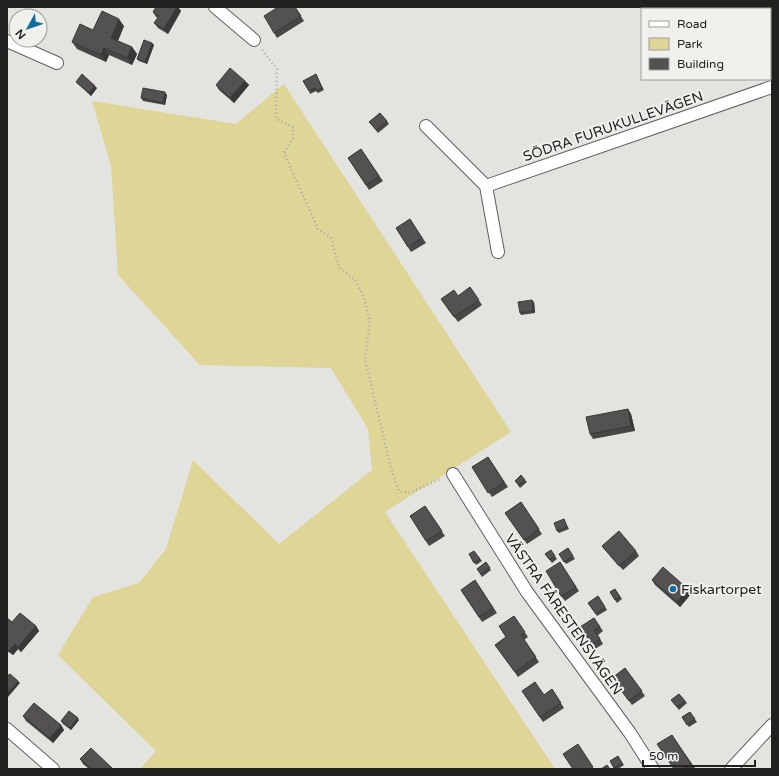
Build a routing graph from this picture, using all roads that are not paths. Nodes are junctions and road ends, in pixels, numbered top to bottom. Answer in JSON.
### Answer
{"nodes":[{"id":1,"x":215,"y":7,"type":"edge"},
{"id":2,"x":254,"y":40,"type":"road end"},
{"id":3,"x":7,"y":41,"type":"edge"},
{"id":4,"x":57,"y":63,"type":"dead end"},
{"id":5,"x":772,"y":87,"type":"edge"},
{"id":6,"x":426,"y":126,"type":"dead end"},
{"id":7,"x":486,"y":186,"type":"junction"},
{"id":8,"x":498,"y":252,"type":"dead end"},
{"id":9,"x":453,"y":474,"type":"road end"},
{"id":10,"x":772,"y":725,"type":"edge"},
{"id":11,"x":7,"y":729,"type":"edge"},
{"id":12,"x":53,"y":769,"type":"edge"},
{"id":13,"x":653,"y":769,"type":"edge"},
{"id":14,"x":731,"y":769,"type":"edge"}],
"edges":[{"from":1,"to":2,"type":"street"},
{"from":3,"to":4,"type":"street"},
{"from":5,"to":7,"type":"street","name":"SÖDRA FURUKULLEVÄGEN"},
{"from":6,"to":7,"type":"street"},
{"from":7,"to":8,"type":"street"},
{"from":9,"to":13,"type":"street","name":"VÄSTRA FÅRESTENSVÄGEN"},
{"from":10,"to":14,"type":"street"},
{"from":11,"to":12,"type":"street"}]}
